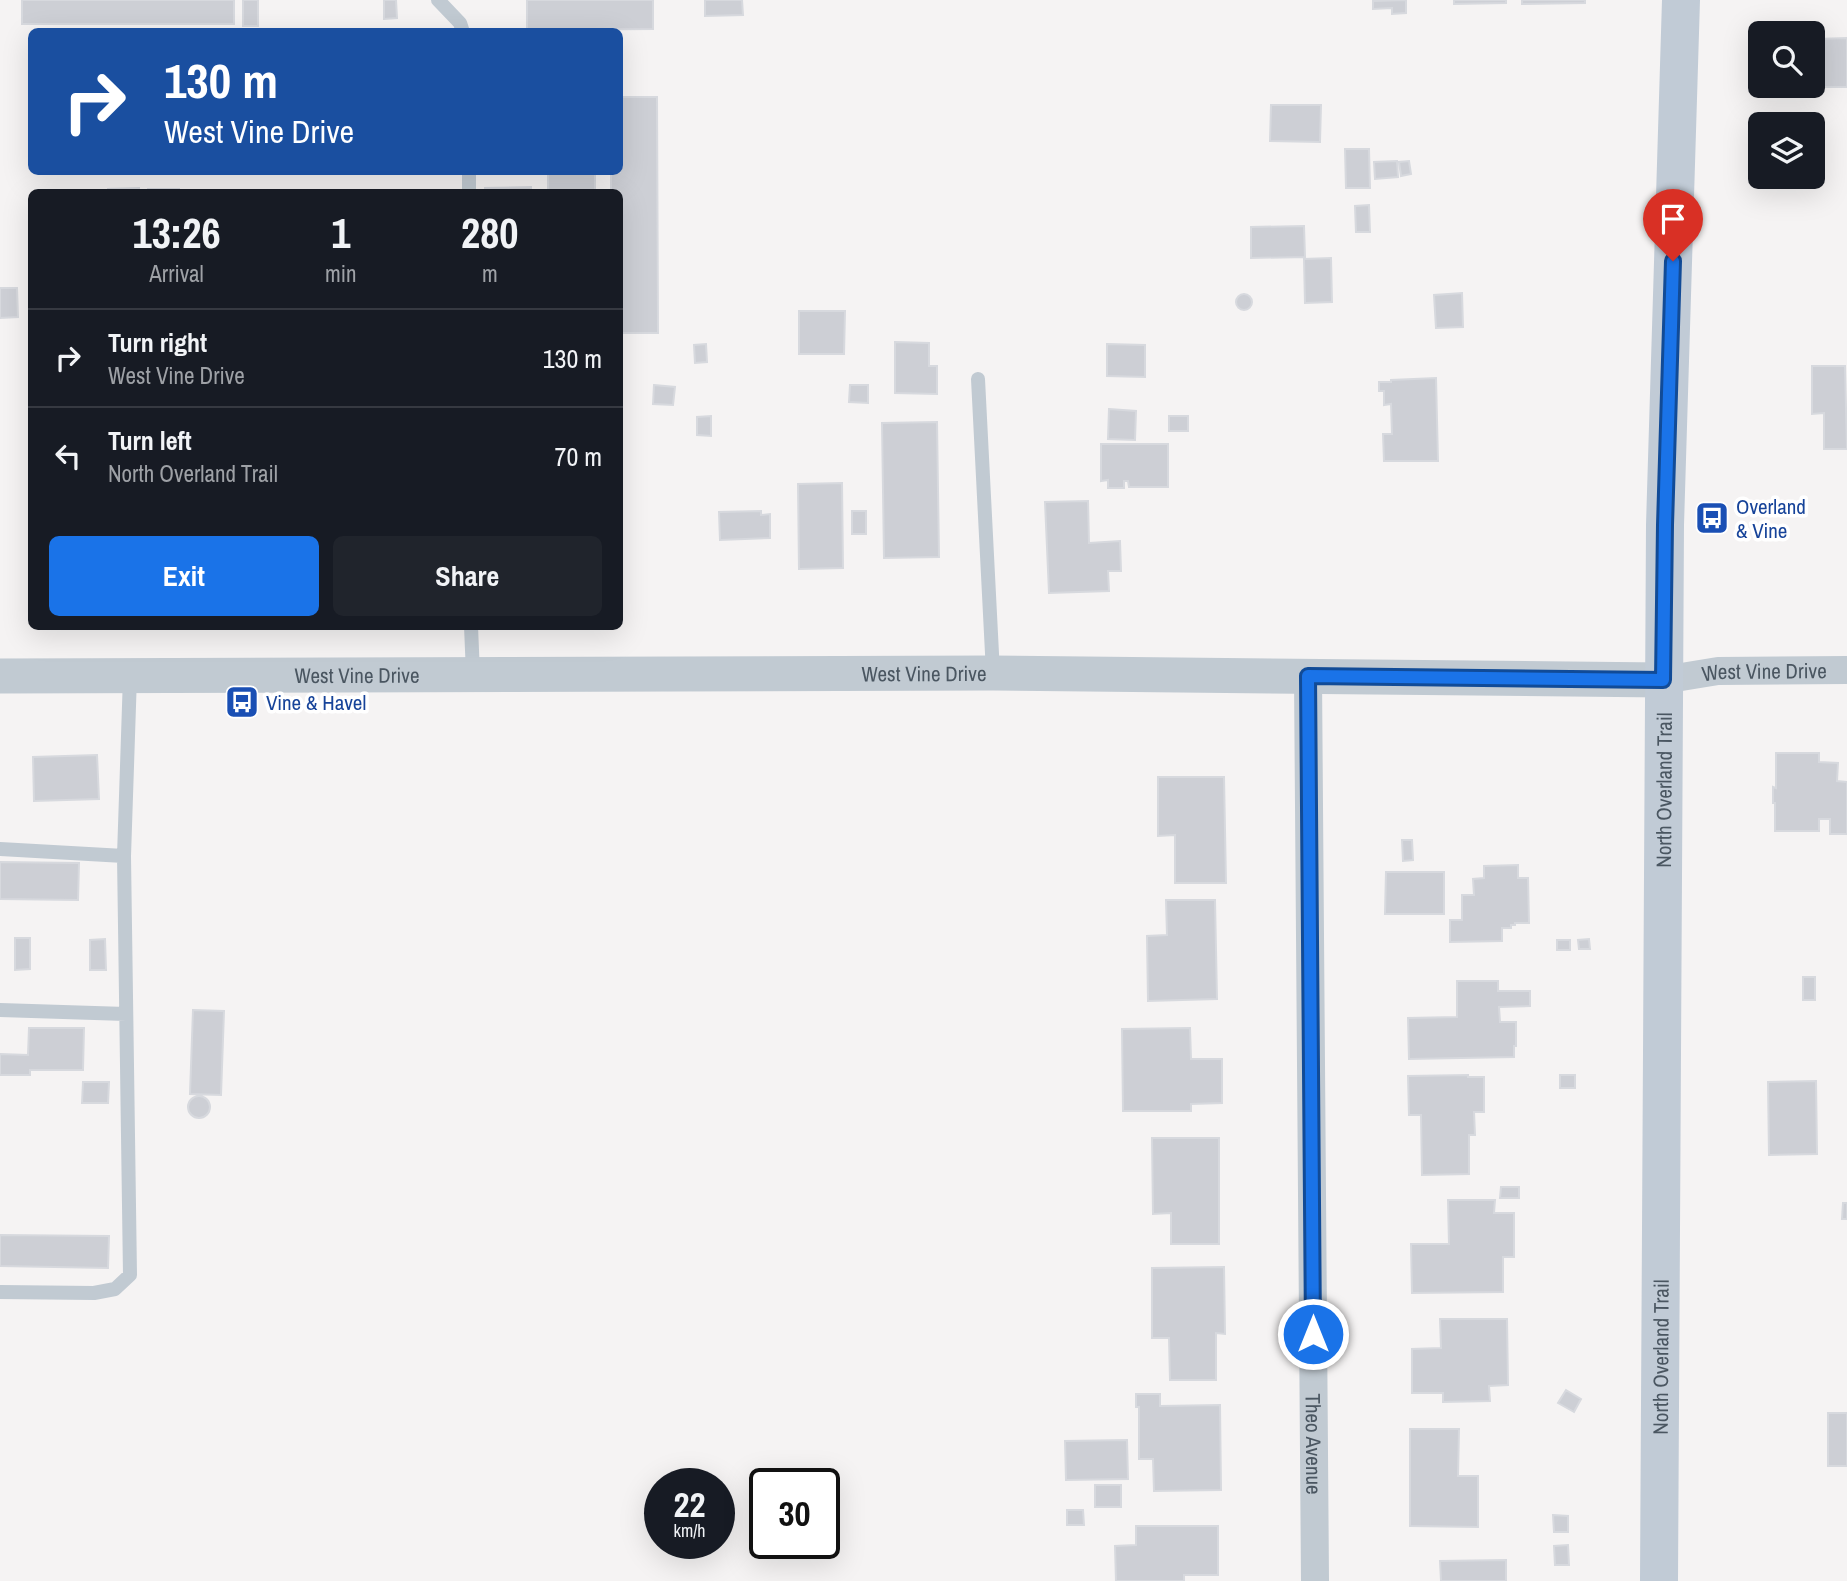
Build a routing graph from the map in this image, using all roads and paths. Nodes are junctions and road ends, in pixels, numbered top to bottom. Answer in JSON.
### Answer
{"nodes":[{"id":1,"x":438,"y":0,"type":"edge"},
{"id":2,"x":1681,"y":0,"type":"edge"},
{"id":3,"x":462,"y":28,"type":"edge"},
{"id":4,"x":978,"y":379,"type":"dead end"},
{"id":5,"x":471,"y":630,"type":"edge"},
{"id":6,"x":1847,"y":670,"type":"edge"},
{"id":7,"x":993,"y":673,"type":"junction"},
{"id":8,"x":473,"y":674,"type":"junction"},
{"id":9,"x":130,"y":675,"type":"junction"},
{"id":10,"x":0,"y":676,"type":"edge"},
{"id":11,"x":1308,"y":676,"type":"junction"},
{"id":12,"x":1663,"y":680,"type":"junction"},
{"id":13,"x":0,"y":849,"type":"edge"},
{"id":14,"x":124,"y":856,"type":"junction"},
{"id":15,"x":0,"y":1010,"type":"edge"},
{"id":16,"x":126,"y":1014,"type":"junction"},
{"id":17,"x":0,"y":1292,"type":"edge"},
{"id":18,"x":1315,"y":1581,"type":"edge"},
{"id":19,"x":1659,"y":1581,"type":"edge"}],
"edges":[{"from":1,"to":3,"type":"lane"},
{"from":2,"to":12,"type":"main road","name":"North Overland Trail"},
{"from":4,"to":7,"type":"lane"},
{"from":5,"to":8,"type":"lane"},
{"from":6,"to":12,"type":"street","name":"West Vine Drive"},
{"from":7,"to":8,"type":"street","name":"West Vine Drive"},
{"from":7,"to":11,"type":"street","name":"West Vine Drive"},
{"from":8,"to":9,"type":"street","name":"West Vine Drive"},
{"from":9,"to":10,"type":"street","name":"West Vine Drive"},
{"from":9,"to":14,"type":"lane"},
{"from":11,"to":12,"type":"street","name":"West Vine Drive"},
{"from":11,"to":18,"type":"street","name":"Theo Avenue"},
{"from":12,"to":19,"type":"main road","name":"North Overland Trail"},
{"from":13,"to":14,"type":"lane"},
{"from":14,"to":16,"type":"lane"},
{"from":15,"to":16,"type":"lane"},
{"from":16,"to":17,"type":"lane"}]}
